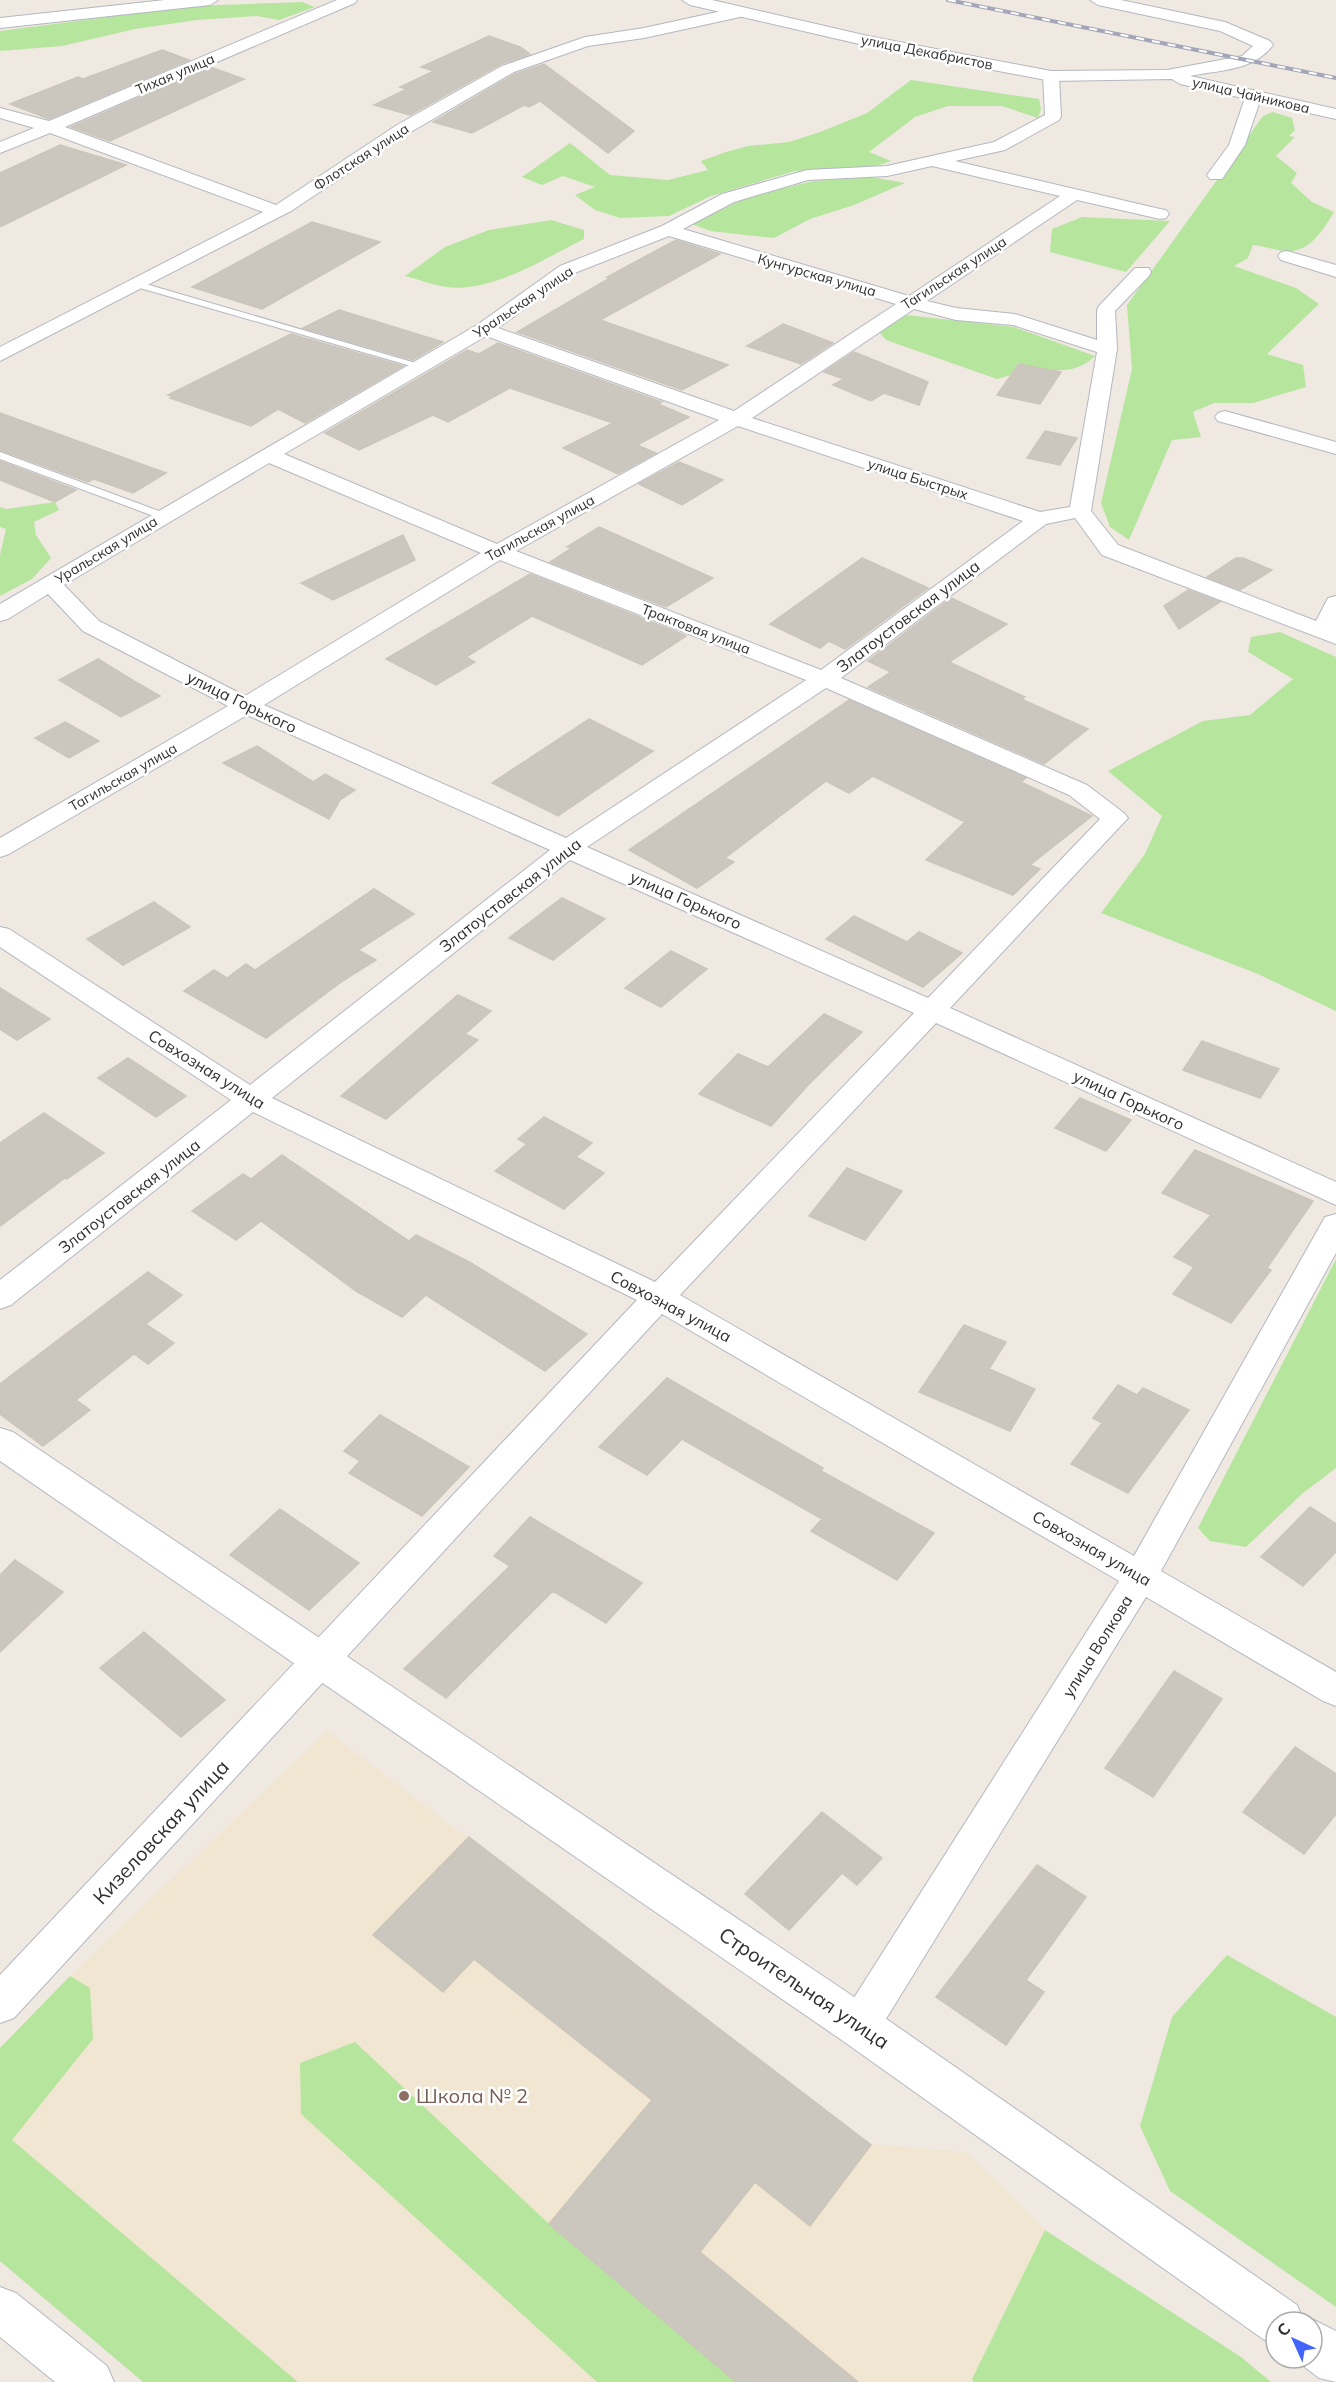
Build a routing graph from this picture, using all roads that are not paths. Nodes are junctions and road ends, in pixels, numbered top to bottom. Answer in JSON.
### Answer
{"nodes":[{"id":1,"x":210,"y":0,"type":"edge"},
{"id":2,"x":350,"y":0,"type":"edge"},
{"id":3,"x":690,"y":0,"type":"edge"},
{"id":4,"x":1098,"y":0,"type":"edge"},
{"id":5,"x":0,"y":8,"type":"edge"},
{"id":6,"x":740,"y":12,"type":"junction"},
{"id":7,"x":44,"y":17,"type":"junction"},
{"id":8,"x":0,"y":23,"type":"edge"},
{"id":9,"x":1167,"y":75,"type":"junction"},
{"id":10,"x":1051,"y":76,"type":"junction"},
{"id":11,"x":1254,"y":95,"type":"junction"},
{"id":12,"x":0,"y":113,"type":"edge"},
{"id":13,"x":1336,"y":114,"type":"edge"},
{"id":14,"x":50,"y":127,"type":"junction"},
{"id":15,"x":0,"y":148,"type":"edge"},
{"id":16,"x":934,"y":161,"type":"junction"},
{"id":17,"x":1216,"y":175,"type":"dead end"},
{"id":18,"x":1073,"y":195,"type":"junction"},
{"id":19,"x":278,"y":211,"type":"junction"},
{"id":20,"x":1160,"y":214,"type":"dead end"},
{"id":21,"x":668,"y":230,"type":"junction"},
{"id":22,"x":1287,"y":256,"type":"dead end"},
{"id":23,"x":1336,"y":271,"type":"edge"},
{"id":24,"x":1142,"y":272,"type":"dead end"},
{"id":25,"x":136,"y":284,"type":"junction"},
{"id":26,"x":910,"y":302,"type":"junction"},
{"id":27,"x":484,"y":329,"type":"junction"},
{"id":28,"x":1107,"y":349,"type":"junction"},
{"id":29,"x":0,"y":355,"type":"edge"},
{"id":30,"x":421,"y":366,"type":"junction"},
{"id":31,"x":1225,"y":417,"type":"dead end"},
{"id":32,"x":736,"y":419,"type":"junction"},
{"id":33,"x":1336,"y":448,"type":"edge"},
{"id":34,"x":0,"y":455,"type":"edge"},
{"id":35,"x":268,"y":455,"type":"junction"},
{"id":36,"x":1080,"y":511,"type":"junction"},
{"id":37,"x":164,"y":516,"type":"junction"},
{"id":38,"x":1039,"y":519,"type":"junction"},
{"id":39,"x":498,"y":552,"type":"junction"},
{"id":40,"x":51,"y":584,"type":"junction"},
{"id":41,"x":1336,"y":603,"type":"edge"},
{"id":42,"x":0,"y":614,"type":"edge"},
{"id":43,"x":1329,"y":634,"type":"edge"},
{"id":44,"x":824,"y":679,"type":"junction"},
{"id":45,"x":246,"y":706,"type":"junction"},
{"id":46,"x":1115,"y":818,"type":"joint"},
{"id":47,"x":569,"y":848,"type":"junction"},
{"id":48,"x":0,"y":849,"type":"edge"},
{"id":49,"x":0,"y":935,"type":"edge"},
{"id":50,"x":934,"y":1011,"type":"junction"},
{"id":51,"x":252,"y":1100,"type":"junction"},
{"id":52,"x":1336,"y":1194,"type":"edge"},
{"id":53,"x":1336,"y":1225,"type":"edge"},
{"id":54,"x":0,"y":1297,"type":"edge"},
{"id":55,"x":659,"y":1297,"type":"junction"},
{"id":56,"x":0,"y":1442,"type":"edge"},
{"id":57,"x":1141,"y":1576,"type":"junction"},
{"id":58,"x":323,"y":1660,"type":"junction"},
{"id":59,"x":1336,"y":1690,"type":"edge"},
{"id":60,"x":0,"y":2004,"type":"edge"},
{"id":61,"x":859,"y":2026,"type":"junction"},
{"id":62,"x":0,"y":2309,"type":"edge"},
{"id":63,"x":1264,"y":2311,"type":"edge"},
{"id":64,"x":91,"y":2382,"type":"edge"}],
"edges":[{"from":1,"to":7,"type":"street"},
{"from":2,"to":14,"type":"street","name":"Тихая улица"},
{"from":3,"to":6,"type":"street","name":"улица Декабристов"},
{"from":4,"to":9,"type":"street"},
{"from":5,"to":7,"type":"street"},
{"from":6,"to":10,"type":"street","name":"улица Декабристов"},
{"from":6,"to":19,"type":"street","name":"Флотская улица"},
{"from":7,"to":8,"type":"street"},
{"from":9,"to":10,"type":"street","name":"улица Декабристов"},
{"from":9,"to":11,"type":"street","name":"улица Чайникова"},
{"from":10,"to":16,"type":"street","name":"Уральская улица"},
{"from":11,"to":13,"type":"street","name":"улица Чайникова"},
{"from":11,"to":17,"type":"street"},
{"from":12,"to":14,"type":"street"},
{"from":14,"to":15,"type":"street","name":"Тихая улица"},
{"from":14,"to":19,"type":"street"},
{"from":16,"to":18,"type":"street"},
{"from":16,"to":21,"type":"street","name":"Уральская улица"},
{"from":18,"to":20,"type":"street"},
{"from":18,"to":26,"type":"street","name":"Тагильская улица"},
{"from":19,"to":25,"type":"street","name":"Флотская улица"},
{"from":21,"to":26,"type":"street","name":"Кунгурская улица"},
{"from":21,"to":27,"type":"street","name":"Уральская улица"},
{"from":22,"to":23,"type":"street"},
{"from":24,"to":28,"type":"street"},
{"from":25,"to":29,"type":"street","name":"Флотская улица"},
{"from":25,"to":30,"type":"lane"},
{"from":26,"to":28,"type":"street","name":"Кунгурская улица"},
{"from":26,"to":32,"type":"street","name":"Тагильская улица"},
{"from":27,"to":30,"type":"street","name":"Уральская улица"},
{"from":27,"to":32,"type":"street","name":"улица Быстрых"},
{"from":28,"to":36,"type":"street"},
{"from":30,"to":35,"type":"street","name":"Уральская улица"},
{"from":31,"to":33,"type":"street"},
{"from":32,"to":38,"type":"street","name":"улица Быстрых"},
{"from":32,"to":39,"type":"street","name":"Тагильская улица"},
{"from":34,"to":37,"type":"lane"},
{"from":35,"to":37,"type":"street","name":"Уральская улица"},
{"from":35,"to":39,"type":"street","name":"Трактовая улица"},
{"from":36,"to":38,"type":"street","name":"улица Быстрых"},
{"from":36,"to":43,"type":"street"},
{"from":37,"to":40,"type":"street","name":"Уральская улица"},
{"from":38,"to":44,"type":"street","name":"Златоустовская улица"},
{"from":39,"to":44,"type":"street","name":"Трактовая улица"},
{"from":39,"to":45,"type":"street","name":"Тагильская улица"},
{"from":40,"to":42,"type":"street","name":"Уральская улица"},
{"from":40,"to":45,"type":"street","name":"улица Горького"},
{"from":41,"to":43,"type":"street"},
{"from":44,"to":46,"type":"street","name":"Трактовая улица"},
{"from":44,"to":47,"type":"street","name":"Златоустовская улица"},
{"from":45,"to":47,"type":"street","name":"улица Горького"},
{"from":45,"to":48,"type":"street","name":"Тагильская улица"},
{"from":46,"to":50,"type":"street","name":"Кизеловская улица"},
{"from":47,"to":50,"type":"street","name":"улица Горького"},
{"from":47,"to":51,"type":"street","name":"Златоустовская улица"},
{"from":49,"to":51,"type":"street","name":"Совхозная улица"},
{"from":50,"to":52,"type":"street","name":"улица Горького"},
{"from":50,"to":55,"type":"street","name":"Кизеловская улица"},
{"from":51,"to":54,"type":"street","name":"Златоустовская улица"},
{"from":51,"to":55,"type":"street","name":"Совхозная улица"},
{"from":53,"to":57,"type":"street","name":"улица Волкова"},
{"from":55,"to":57,"type":"street","name":"Совхозная улица"},
{"from":55,"to":58,"type":"street","name":"Кизеловская улица"},
{"from":56,"to":58,"type":"street","name":"Строительная улица"},
{"from":57,"to":59,"type":"street","name":"Совхозная улица"},
{"from":57,"to":61,"type":"street","name":"улица Волкова"},
{"from":58,"to":60,"type":"street","name":"Кизеловская улица"},
{"from":58,"to":61,"type":"street","name":"Строительная улица"},
{"from":61,"to":63,"type":"street","name":"Строительная улица"},
{"from":62,"to":64,"type":"street"}]}
